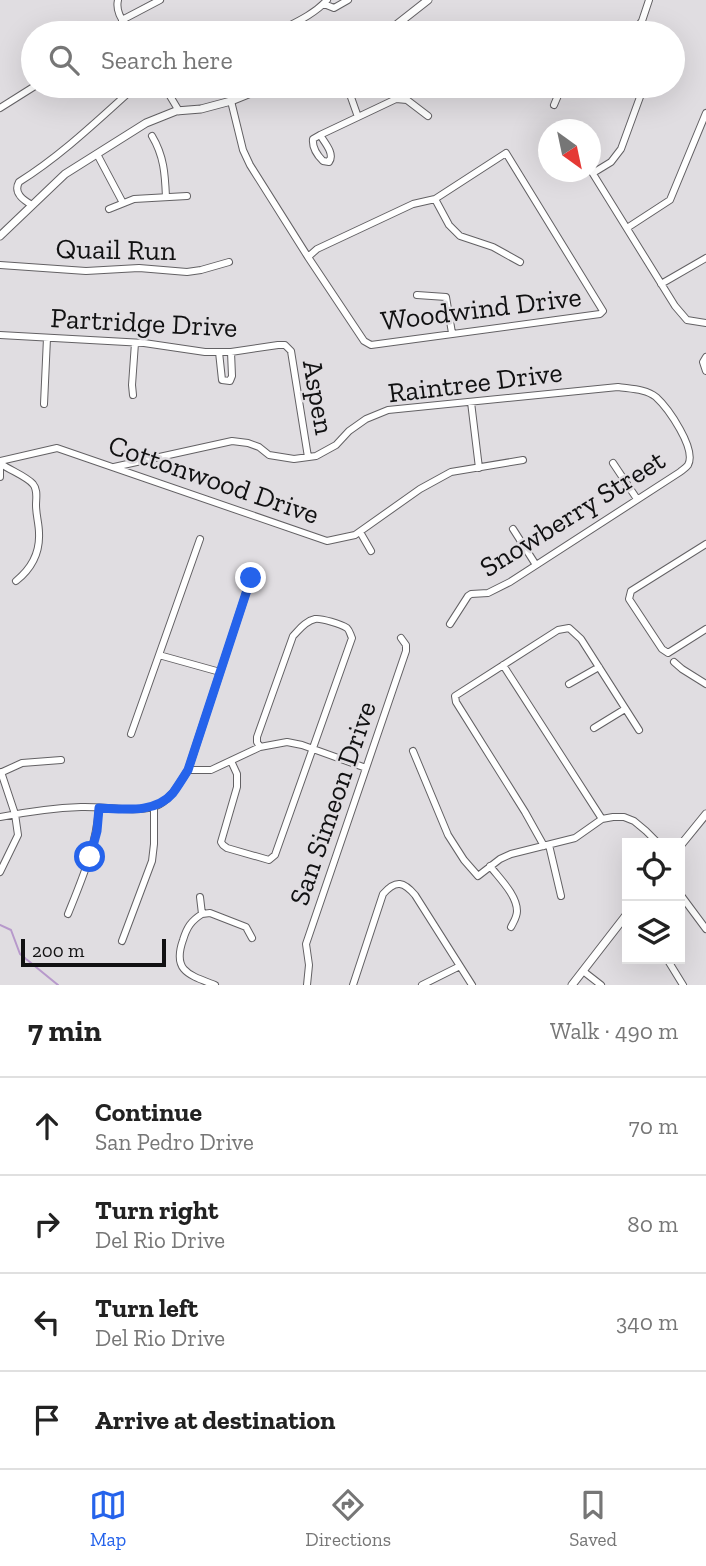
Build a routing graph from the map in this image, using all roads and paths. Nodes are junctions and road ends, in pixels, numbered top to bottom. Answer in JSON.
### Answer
{"nodes":[{"id":1,"x":118,"y":0,"type":"edge"},
{"id":2,"x":160,"y":0,"type":"edge"},
{"id":3,"x":348,"y":0,"type":"edge"},
{"id":4,"x":428,"y":0,"type":"edge"},
{"id":5,"x":649,"y":0,"type":"edge"},
{"id":6,"x":326,"y":2,"type":"edge"},
{"id":7,"x":122,"y":20,"type":"joint"},
{"id":8,"x":295,"y":21,"type":"edge"},
{"id":9,"x":401,"y":21,"type":"edge"},
{"id":10,"x":642,"y":21,"type":"edge"},
{"id":11,"x":21,"y":95,"type":"edge"},
{"id":12,"x":122,"y":98,"type":"edge"},
{"id":13,"x":171,"y":98,"type":"edge"},
{"id":14,"x":239,"y":98,"type":"edge"},
{"id":15,"x":351,"y":98,"type":"edge"},
{"id":16,"x":557,"y":98,"type":"edge"},
{"id":17,"x":640,"y":98,"type":"edge"},
{"id":18,"x":232,"y":101,"type":"junction"},
{"id":19,"x":554,"y":105,"type":"dead end"},
{"id":20,"x":0,"y":108,"type":"edge"},
{"id":21,"x":179,"y":111,"type":"junction"},
{"id":22,"x":706,"y":113,"type":"edge"},
{"id":23,"x":428,"y":116,"type":"dead end"},
{"id":24,"x":358,"y":117,"type":"junction"},
{"id":25,"x":320,"y":135,"type":"dead end"},
{"id":26,"x":152,"y":136,"type":"dead end"},
{"id":27,"x":97,"y":154,"type":"junction"},
{"id":28,"x":601,"y":167,"type":"edge"},
{"id":29,"x":599,"y":182,"type":"edge"},
{"id":30,"x":187,"y":196,"type":"dead end"},
{"id":31,"x":166,"y":197,"type":"junction"},
{"id":32,"x":435,"y":199,"type":"junction"},
{"id":33,"x":123,"y":203,"type":"junction"},
{"id":34,"x":32,"y":205,"type":"junction"},
{"id":35,"x":109,"y":209,"type":"dead end"},
{"id":36,"x":627,"y":228,"type":"junction"},
{"id":37,"x":0,"y":236,"type":"edge"},
{"id":38,"x":308,"y":257,"type":"junction"},
{"id":39,"x":706,"y":258,"type":"edge"},
{"id":40,"x":229,"y":262,"type":"dead end"},
{"id":41,"x":520,"y":262,"type":"dead end"},
{"id":42,"x":0,"y":265,"type":"edge"},
{"id":43,"x":661,"y":284,"type":"junction"},
{"id":44,"x":417,"y":295,"type":"dead end"},
{"id":45,"x":706,"y":323,"type":"edge"},
{"id":46,"x":452,"y":333,"type":"junction"},
{"id":47,"x":0,"y":335,"type":"edge"},
{"id":48,"x":47,"y":338,"type":"junction"},
{"id":49,"x":135,"y":343,"type":"junction"},
{"id":50,"x":285,"y":345,"type":"joint"},
{"id":51,"x":219,"y":352,"type":"junction"},
{"id":52,"x":231,"y":352,"type":"junction"},
{"id":53,"x":706,"y":357,"type":"edge"},
{"id":54,"x":706,"y":371,"type":"edge"},
{"id":55,"x":133,"y":395,"type":"dead end"},
{"id":56,"x":471,"y":402,"type":"junction"},
{"id":57,"x":44,"y":404,"type":"dead end"},
{"id":58,"x":308,"y":457,"type":"junction"},
{"id":59,"x":523,"y":460,"type":"dead end"},
{"id":60,"x":613,"y":463,"type":"dead end"},
{"id":61,"x":0,"y":464,"type":"edge"},
{"id":62,"x":688,"y":464,"type":"joint"},
{"id":63,"x":114,"y":467,"type":"junction"},
{"id":64,"x":479,"y":468,"type":"junction"},
{"id":65,"x":0,"y":477,"type":"edge"},
{"id":66,"x":637,"y":499,"type":"junction"},
{"id":67,"x":513,"y":528,"type":"dead end"},
{"id":68,"x":360,"y":532,"type":"junction"},
{"id":69,"x":200,"y":539,"type":"dead end"},
{"id":70,"x":706,"y":544,"type":"edge"},
{"id":71,"x":371,"y":551,"type":"dead end"},
{"id":72,"x":536,"y":565,"type":"junction"},
{"id":73,"x":251,"y":578,"type":"dead end"},
{"id":74,"x":16,"y":581,"type":"dead end"},
{"id":75,"x":450,"y":624,"type":"dead end"},
{"id":76,"x":706,"y":629,"type":"edge"},
{"id":77,"x":401,"y":638,"type":"dead end"},
{"id":78,"x":159,"y":655,"type":"junction"},
{"id":79,"x":674,"y":662,"type":"dead end"},
{"id":80,"x":503,"y":665,"type":"junction"},
{"id":81,"x":599,"y":667,"type":"junction"},
{"id":82,"x":220,"y":672,"type":"junction"},
{"id":83,"x":569,"y":684,"type":"dead end"},
{"id":84,"x":706,"y":684,"type":"edge"},
{"id":85,"x":625,"y":709,"type":"junction"},
{"id":86,"x":594,"y":728,"type":"dead end"},
{"id":87,"x":639,"y":730,"type":"dead end"},
{"id":88,"x":131,"y":734,"type":"dead end"},
{"id":89,"x":260,"y":747,"type":"junction"},
{"id":90,"x":313,"y":750,"type":"junction"},
{"id":91,"x":413,"y":751,"type":"dead end"},
{"id":92,"x":61,"y":760,"type":"dead end"},
{"id":93,"x":231,"y":761,"type":"junction"},
{"id":94,"x":366,"y":768,"type":"junction"},
{"id":95,"x":188,"y":770,"type":"junction"},
{"id":96,"x":1,"y":772,"type":"edge"},
{"id":97,"x":154,"y":806,"type":"junction"},
{"id":98,"x":99,"y":808,"type":"junction"},
{"id":99,"x":15,"y":814,"type":"junction"},
{"id":100,"x":706,"y":814,"type":"edge"},
{"id":101,"x":0,"y":817,"type":"edge"},
{"id":102,"x":602,"y":819,"type":"junction"},
{"id":103,"x":652,"y":838,"type":"edge"},
{"id":104,"x":685,"y":840,"type":"edge"},
{"id":105,"x":547,"y":845,"type":"junction"},
{"id":106,"x":491,"y":866,"type":"junction"},
{"id":107,"x":0,"y":872,"type":"edge"},
{"id":108,"x":561,"y":896,"type":"dead end"},
{"id":109,"x":200,"y":897,"type":"dead end"},
{"id":110,"x":685,"y":901,"type":"edge"},
{"id":111,"x":68,"y":914,"type":"dead end"},
{"id":112,"x":202,"y":914,"type":"junction"},
{"id":113,"x":622,"y":920,"type":"edge"},
{"id":114,"x":511,"y":927,"type":"dead end"},
{"id":115,"x":706,"y":929,"type":"edge"},
{"id":116,"x":252,"y":938,"type":"dead end"},
{"id":117,"x":122,"y":941,"type":"dead end"},
{"id":118,"x":670,"y":964,"type":"edge"},
{"id":119,"x":460,"y":966,"type":"junction"},
{"id":120,"x":583,"y":971,"type":"junction"},
{"id":121,"x":215,"y":985,"type":"edge"},
{"id":122,"x":307,"y":985,"type":"edge"},
{"id":123,"x":353,"y":985,"type":"edge"},
{"id":124,"x":422,"y":985,"type":"edge"},
{"id":125,"x":472,"y":985,"type":"edge"},
{"id":126,"x":572,"y":985,"type":"edge"},
{"id":127,"x":601,"y":985,"type":"edge"},
{"id":128,"x":683,"y":985,"type":"edge"}],
"edges":[{"from":1,"to":7,"type":"street"},
{"from":2,"to":7,"type":"street"},
{"from":3,"to":6,"type":"street"},
{"from":4,"to":9,"type":"street"},
{"from":5,"to":10,"type":"street"},
{"from":6,"to":8,"type":"street"},
{"from":11,"to":20,"type":"street"},
{"from":12,"to":34,"type":"street"},
{"from":13,"to":21,"type":"street"},
{"from":14,"to":18,"type":"street"},
{"from":15,"to":24,"type":"street"},
{"from":16,"to":19,"type":"street"},
{"from":17,"to":28,"type":"street"},
{"from":18,"to":21,"type":"street"},
{"from":18,"to":38,"type":"street"},
{"from":21,"to":27,"type":"street"},
{"from":22,"to":36,"type":"street"},
{"from":23,"to":24,"type":"street"},
{"from":24,"to":25,"type":"street"},
{"from":26,"to":31,"type":"street"},
{"from":27,"to":33,"type":"street"},
{"from":27,"to":34,"type":"street"},
{"from":29,"to":36,"type":"street"},
{"from":30,"to":31,"type":"street"},
{"from":31,"to":33,"type":"street"},
{"from":32,"to":38,"type":"street"},
{"from":32,"to":41,"type":"street"},
{"from":32,"to":46,"type":"street","name":"Woodwind Drive"},
{"from":33,"to":35,"type":"street"},
{"from":34,"to":37,"type":"street"},
{"from":36,"to":43,"type":"street"},
{"from":38,"to":46,"type":"street","name":"Woodwind Drive"},
{"from":39,"to":43,"type":"street"},
{"from":40,"to":42,"type":"street","name":"Quail Run"},
{"from":43,"to":45,"type":"street"},
{"from":44,"to":46,"type":"street"},
{"from":47,"to":48,"type":"street","name":"Partridge Drive"},
{"from":48,"to":49,"type":"street","name":"Partridge Drive"},
{"from":48,"to":57,"type":"street"},
{"from":49,"to":51,"type":"street","name":"Partridge Drive"},
{"from":49,"to":55,"type":"street"},
{"from":50,"to":52,"type":"street","name":"Partridge Drive"},
{"from":50,"to":58,"type":"street","name":"Aspen"},
{"from":51,"to":52,"type":"street","name":"Partridge Drive"},
{"from":51,"to":52,"type":"street"},
{"from":53,"to":54,"type":"street"},
{"from":56,"to":58,"type":"street","name":"Raintree Drive"},
{"from":56,"to":62,"type":"street","name":"Raintree Drive"},
{"from":56,"to":64,"type":"street"},
{"from":58,"to":63,"type":"street","name":"Raintree Drive"},
{"from":59,"to":64,"type":"street","name":"Cottonwood Drive"},
{"from":60,"to":66,"type":"street"},
{"from":61,"to":63,"type":"street","name":"Cottonwood Drive"},
{"from":61,"to":65,"type":"street"},
{"from":61,"to":74,"type":"street"},
{"from":62,"to":66,"type":"street","name":"Snowberry Street"},
{"from":63,"to":68,"type":"street","name":"Cottonwood Drive"},
{"from":64,"to":68,"type":"street","name":"Cottonwood Drive"},
{"from":66,"to":72,"type":"street","name":"Snowberry Street"},
{"from":67,"to":72,"type":"street"},
{"from":68,"to":71,"type":"street"},
{"from":69,"to":78,"type":"street"},
{"from":70,"to":76,"type":"street"},
{"from":72,"to":75,"type":"street","name":"Snowberry Street"},
{"from":73,"to":82,"type":"street"},
{"from":77,"to":94,"type":"street","name":"San Simeon Drive"},
{"from":78,"to":82,"type":"street"},
{"from":78,"to":88,"type":"street"},
{"from":79,"to":84,"type":"street"},
{"from":80,"to":81,"type":"street"},
{"from":80,"to":102,"type":"street"},
{"from":80,"to":105,"type":"street"},
{"from":81,"to":83,"type":"street"},
{"from":81,"to":85,"type":"street"},
{"from":82,"to":95,"type":"street"},
{"from":85,"to":86,"type":"street"},
{"from":85,"to":87,"type":"street"},
{"from":89,"to":90,"type":"street"},
{"from":89,"to":90,"type":"street"},
{"from":89,"to":93,"type":"street"},
{"from":90,"to":93,"type":"street"},
{"from":90,"to":94,"type":"street"},
{"from":91,"to":106,"type":"street"},
{"from":92,"to":96,"type":"street"},
{"from":93,"to":95,"type":"street"},
{"from":94,"to":122,"type":"street","name":"San Simeon Drive"},
{"from":95,"to":97,"type":"street"},
{"from":96,"to":99,"type":"street"},
{"from":97,"to":98,"type":"street"},
{"from":97,"to":117,"type":"street"},
{"from":98,"to":99,"type":"street"},
{"from":98,"to":111,"type":"street"},
{"from":99,"to":101,"type":"street"},
{"from":99,"to":107,"type":"street"},
{"from":100,"to":104,"type":"street"},
{"from":102,"to":103,"type":"street"},
{"from":102,"to":105,"type":"street"},
{"from":105,"to":106,"type":"street"},
{"from":105,"to":108,"type":"street"},
{"from":106,"to":114,"type":"street"},
{"from":109,"to":112,"type":"street"},
{"from":110,"to":115,"type":"street"},
{"from":112,"to":116,"type":"street"},
{"from":112,"to":121,"type":"street"},
{"from":113,"to":120,"type":"street"},
{"from":118,"to":128,"type":"street"},
{"from":119,"to":123,"type":"street"},
{"from":119,"to":124,"type":"street"},
{"from":119,"to":125,"type":"street"},
{"from":120,"to":126,"type":"street"},
{"from":120,"to":127,"type":"street"}]}
